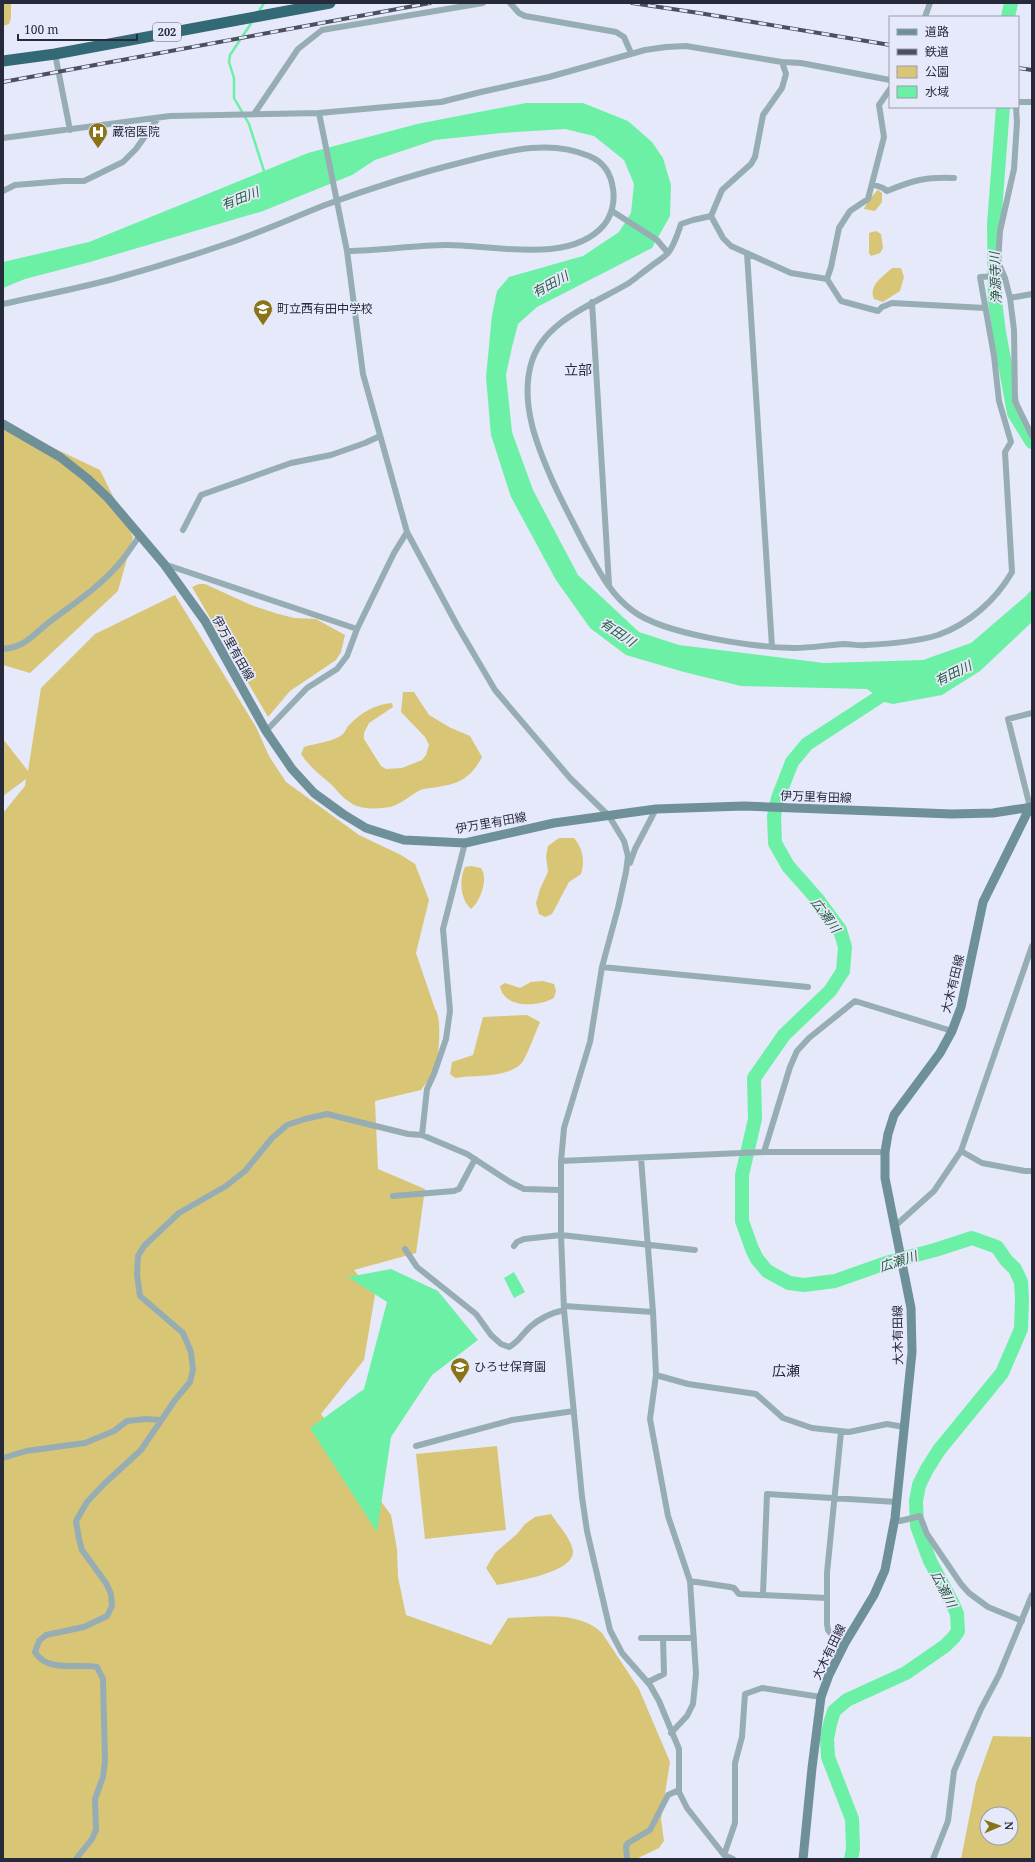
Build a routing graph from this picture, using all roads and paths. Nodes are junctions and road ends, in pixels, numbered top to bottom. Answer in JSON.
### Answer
{"nodes":[{"id":1,"x":330,"y":3,"type":"edge"},
{"id":2,"x":483,"y":3,"type":"edge"},
{"id":3,"x":510,"y":3,"type":"edge"},
{"id":4,"x":930,"y":3,"type":"edge"},
{"id":5,"x":925,"y":16,"type":"edge"},
{"id":6,"x":55,"y":54,"type":"junction"},
{"id":7,"x":632,"y":54,"type":"junction"},
{"id":8,"x":3,"y":61,"type":"edge"},
{"id":9,"x":782,"y":62,"type":"junction"},
{"id":10,"x":889,"y":80,"type":"edge"},
{"id":11,"x":889,"y":90,"type":"edge"},
{"id":12,"x":1019,"y":102,"type":"edge"},
{"id":13,"x":1032,"y":102,"type":"edge"},
{"id":14,"x":1016,"y":108,"type":"edge"},
{"id":15,"x":319,"y":113,"type":"junction"},
{"id":16,"x":254,"y":114,"type":"junction"},
{"id":17,"x":158,"y":118,"type":"junction"},
{"id":18,"x":70,"y":130,"type":"junction"},
{"id":19,"x":3,"y":138,"type":"edge"},
{"id":20,"x":954,"y":178,"type":"dead end"},
{"id":21,"x":872,"y":184,"type":"junction"},
{"id":22,"x":3,"y":191,"type":"edge"},
{"id":23,"x":338,"y":201,"type":"junction"},
{"id":24,"x":612,"y":211,"type":"junction"},
{"id":25,"x":711,"y":216,"type":"junction"},
{"id":26,"x":347,"y":251,"type":"junction"},
{"id":27,"x":668,"y":253,"type":"junction"},
{"id":28,"x":747,"y":253,"type":"junction"},
{"id":29,"x":1002,"y":277,"type":"junction"},
{"id":30,"x":827,"y":279,"type":"junction"},
{"id":31,"x":1032,"y":294,"type":"edge"},
{"id":32,"x":1010,"y":298,"type":"junction"},
{"id":33,"x":592,"y":302,"type":"junction"},
{"id":34,"x":3,"y":304,"type":"edge"},
{"id":35,"x":985,"y":308,"type":"junction"},
{"id":36,"x":3,"y":424,"type":"edge"},
{"id":37,"x":380,"y":436,"type":"junction"},
{"id":38,"x":1032,"y":436,"type":"edge"},
{"id":39,"x":183,"y":530,"type":"dead end"},
{"id":40,"x":407,"y":532,"type":"junction"},
{"id":41,"x":140,"y":535,"type":"junction"},
{"id":42,"x":164,"y":564,"type":"junction"},
{"id":43,"x":609,"y":586,"type":"junction"},
{"id":44,"x":358,"y":629,"type":"junction"},
{"id":45,"x":772,"y":647,"type":"junction"},
{"id":46,"x":3,"y":650,"type":"edge"},
{"id":47,"x":1032,"y":713,"type":"edge"},
{"id":48,"x":266,"y":731,"type":"junction"},
{"id":49,"x":1031,"y":807,"type":"edge"},
{"id":50,"x":656,"y":809,"type":"junction"},
{"id":51,"x":609,"y":816,"type":"junction"},
{"id":52,"x":465,"y":843,"type":"junction"},
{"id":53,"x":626,"y":872,"type":"junction"},
{"id":54,"x":1032,"y":946,"type":"edge"},
{"id":55,"x":602,"y":966,"type":"junction"},
{"id":56,"x":808,"y":987,"type":"dead end"},
{"id":57,"x":952,"y":1031,"type":"junction"},
{"id":58,"x":422,"y":1134,"type":"junction"},
{"id":59,"x":961,"y":1151,"type":"junction"},
{"id":60,"x":764,"y":1152,"type":"junction"},
{"id":61,"x":885,"y":1152,"type":"junction"},
{"id":62,"x":641,"y":1158,"type":"junction"},
{"id":63,"x":475,"y":1159,"type":"junction"},
{"id":64,"x":561,"y":1161,"type":"junction"},
{"id":65,"x":1032,"y":1171,"type":"edge"},
{"id":66,"x":560,"y":1190,"type":"junction"},
{"id":67,"x":393,"y":1196,"type":"dead end"},
{"id":68,"x":895,"y":1226,"type":"junction"},
{"id":69,"x":561,"y":1235,"type":"junction"},
{"id":70,"x":514,"y":1246,"type":"dead end"},
{"id":71,"x":648,"y":1246,"type":"junction"},
{"id":72,"x":404,"y":1249,"type":"dead end"},
{"id":73,"x":695,"y":1250,"type":"dead end"},
{"id":74,"x":564,"y":1308,"type":"junction"},
{"id":75,"x":653,"y":1312,"type":"junction"},
{"id":76,"x":656,"y":1375,"type":"junction"},
{"id":77,"x":574,"y":1411,"type":"junction"},
{"id":78,"x":161,"y":1420,"type":"junction"},
{"id":79,"x":904,"y":1427,"type":"junction"},
{"id":80,"x":841,"y":1432,"type":"junction"},
{"id":81,"x":416,"y":1446,"type":"dead end"},
{"id":82,"x":3,"y":1458,"type":"edge"},
{"id":83,"x":833,"y":1499,"type":"junction"},
{"id":84,"x":897,"y":1502,"type":"junction"},
{"id":85,"x":897,"y":1519,"type":"junction"},
{"id":86,"x":690,"y":1581,"type":"junction"},
{"id":87,"x":763,"y":1594,"type":"junction"},
{"id":88,"x":1032,"y":1595,"type":"edge"},
{"id":89,"x":827,"y":1598,"type":"junction"},
{"id":90,"x":1022,"y":1621,"type":"junction"},
{"id":91,"x":641,"y":1638,"type":"dead end"},
{"id":92,"x":663,"y":1638,"type":"junction"},
{"id":93,"x":694,"y":1638,"type":"junction"},
{"id":94,"x":845,"y":1643,"type":"junction"},
{"id":95,"x":648,"y":1682,"type":"junction"},
{"id":96,"x":821,"y":1698,"type":"junction"},
{"id":97,"x":672,"y":1732,"type":"junction"},
{"id":98,"x":679,"y":1790,"type":"junction"},
{"id":99,"x":724,"y":1855,"type":"junction"},
{"id":100,"x":76,"y":1859,"type":"edge"},
{"id":101,"x":627,"y":1859,"type":"edge"},
{"id":102,"x":733,"y":1859,"type":"edge"},
{"id":103,"x":804,"y":1859,"type":"edge"},
{"id":104,"x":933,"y":1859,"type":"edge"}],
"edges":[{"from":1,"to":6,"type":"highway","number":"202"},
{"from":2,"to":16,"type":"street"},
{"from":3,"to":7,"type":"street"},
{"from":4,"to":5,"type":"street"},
{"from":6,"to":8,"type":"highway","number":"202"},
{"from":6,"to":18,"type":"street"},
{"from":7,"to":9,"type":"street"},
{"from":7,"to":15,"type":"street"},
{"from":9,"to":10,"type":"street"},
{"from":9,"to":25,"type":"street"},
{"from":11,"to":21,"type":"street"},
{"from":12,"to":13,"type":"street"},
{"from":14,"to":29,"type":"street"},
{"from":15,"to":16,"type":"street"},
{"from":15,"to":23,"type":"street"},
{"from":16,"to":17,"type":"street"},
{"from":17,"to":18,"type":"street"},
{"from":17,"to":22,"type":"street"},
{"from":18,"to":19,"type":"street"},
{"from":20,"to":21,"type":"street"},
{"from":21,"to":30,"type":"street"},
{"from":23,"to":24,"type":"street"},
{"from":23,"to":26,"type":"street"},
{"from":23,"to":34,"type":"street"},
{"from":24,"to":26,"type":"street"},
{"from":24,"to":27,"type":"street"},
{"from":25,"to":27,"type":"street"},
{"from":25,"to":28,"type":"street"},
{"from":26,"to":37,"type":"street"},
{"from":27,"to":33,"type":"street"},
{"from":28,"to":30,"type":"street"},
{"from":28,"to":45,"type":"street"},
{"from":29,"to":32,"type":"street"},
{"from":29,"to":35,"type":"street"},
{"from":30,"to":35,"type":"street"},
{"from":31,"to":32,"type":"street"},
{"from":32,"to":38,"type":"street"},
{"from":33,"to":43,"type":"street"},
{"from":33,"to":43,"type":"street"},
{"from":35,"to":45,"type":"street"},
{"from":36,"to":41,"type":"main road","name":"伊万里有田線"},
{"from":37,"to":39,"type":"street"},
{"from":37,"to":40,"type":"street"},
{"from":40,"to":44,"type":"street"},
{"from":40,"to":51,"type":"street"},
{"from":41,"to":42,"type":"main road","name":"伊万里有田線"},
{"from":41,"to":46,"type":"street"},
{"from":42,"to":44,"type":"street"},
{"from":42,"to":48,"type":"main road","name":"伊万里有田線"},
{"from":43,"to":45,"type":"street"},
{"from":44,"to":48,"type":"street"},
{"from":47,"to":49,"type":"street"},
{"from":48,"to":52,"type":"main road","name":"伊万里有田線"},
{"from":49,"to":50,"type":"main road","name":"伊万里有田線"},
{"from":49,"to":57,"type":"main road","name":"大木有田線"},
{"from":50,"to":51,"type":"main road","name":"伊万里有田線"},
{"from":50,"to":53,"type":"street"},
{"from":51,"to":52,"type":"main road","name":"伊万里有田線"},
{"from":51,"to":53,"type":"street"},
{"from":52,"to":58,"type":"street"},
{"from":53,"to":55,"type":"street"},
{"from":54,"to":59,"type":"street"},
{"from":55,"to":56,"type":"street"},
{"from":55,"to":64,"type":"street"},
{"from":57,"to":60,"type":"street"},
{"from":57,"to":61,"type":"main road","name":"大木有田線"},
{"from":58,"to":63,"type":"street"},
{"from":58,"to":78,"type":"street"},
{"from":59,"to":65,"type":"street"},
{"from":59,"to":68,"type":"street"},
{"from":60,"to":61,"type":"street"},
{"from":60,"to":62,"type":"street"},
{"from":61,"to":68,"type":"main road","name":"大木有田線"},
{"from":62,"to":64,"type":"street"},
{"from":62,"to":71,"type":"street"},
{"from":63,"to":66,"type":"street"},
{"from":63,"to":67,"type":"street"},
{"from":64,"to":66,"type":"street"},
{"from":66,"to":69,"type":"street"},
{"from":68,"to":79,"type":"main road","name":"大木有田線"},
{"from":69,"to":70,"type":"street"},
{"from":69,"to":71,"type":"street"},
{"from":69,"to":74,"type":"street"},
{"from":71,"to":73,"type":"street"},
{"from":71,"to":75,"type":"street"},
{"from":72,"to":74,"type":"street"},
{"from":74,"to":75,"type":"street"},
{"from":74,"to":77,"type":"street"},
{"from":75,"to":76,"type":"street"},
{"from":76,"to":80,"type":"street"},
{"from":76,"to":86,"type":"street"},
{"from":77,"to":81,"type":"street"},
{"from":77,"to":95,"type":"street"},
{"from":78,"to":82,"type":"street"},
{"from":78,"to":100,"type":"street"},
{"from":79,"to":80,"type":"street"},
{"from":79,"to":84,"type":"main road","name":"大木有田線"},
{"from":80,"to":83,"type":"street"},
{"from":83,"to":84,"type":"street"},
{"from":83,"to":87,"type":"street"},
{"from":83,"to":89,"type":"street"},
{"from":84,"to":85,"type":"main road","name":"大木有田線"},
{"from":85,"to":90,"type":"street"},
{"from":85,"to":94,"type":"main road","name":"大木有田線"},
{"from":86,"to":87,"type":"street"},
{"from":86,"to":93,"type":"street"},
{"from":87,"to":89,"type":"street"},
{"from":88,"to":90,"type":"street"},
{"from":89,"to":94,"type":"street"},
{"from":90,"to":104,"type":"street"},
{"from":91,"to":92,"type":"street"},
{"from":92,"to":93,"type":"street"},
{"from":92,"to":95,"type":"street"},
{"from":93,"to":97,"type":"street"},
{"from":94,"to":96,"type":"main road","name":"大木有田線"},
{"from":95,"to":97,"type":"street"},
{"from":96,"to":99,"type":"street"},
{"from":96,"to":103,"type":"main road","name":"大木有田線"},
{"from":97,"to":98,"type":"street"},
{"from":98,"to":99,"type":"street"},
{"from":98,"to":101,"type":"street"},
{"from":99,"to":102,"type":"street"}]}
